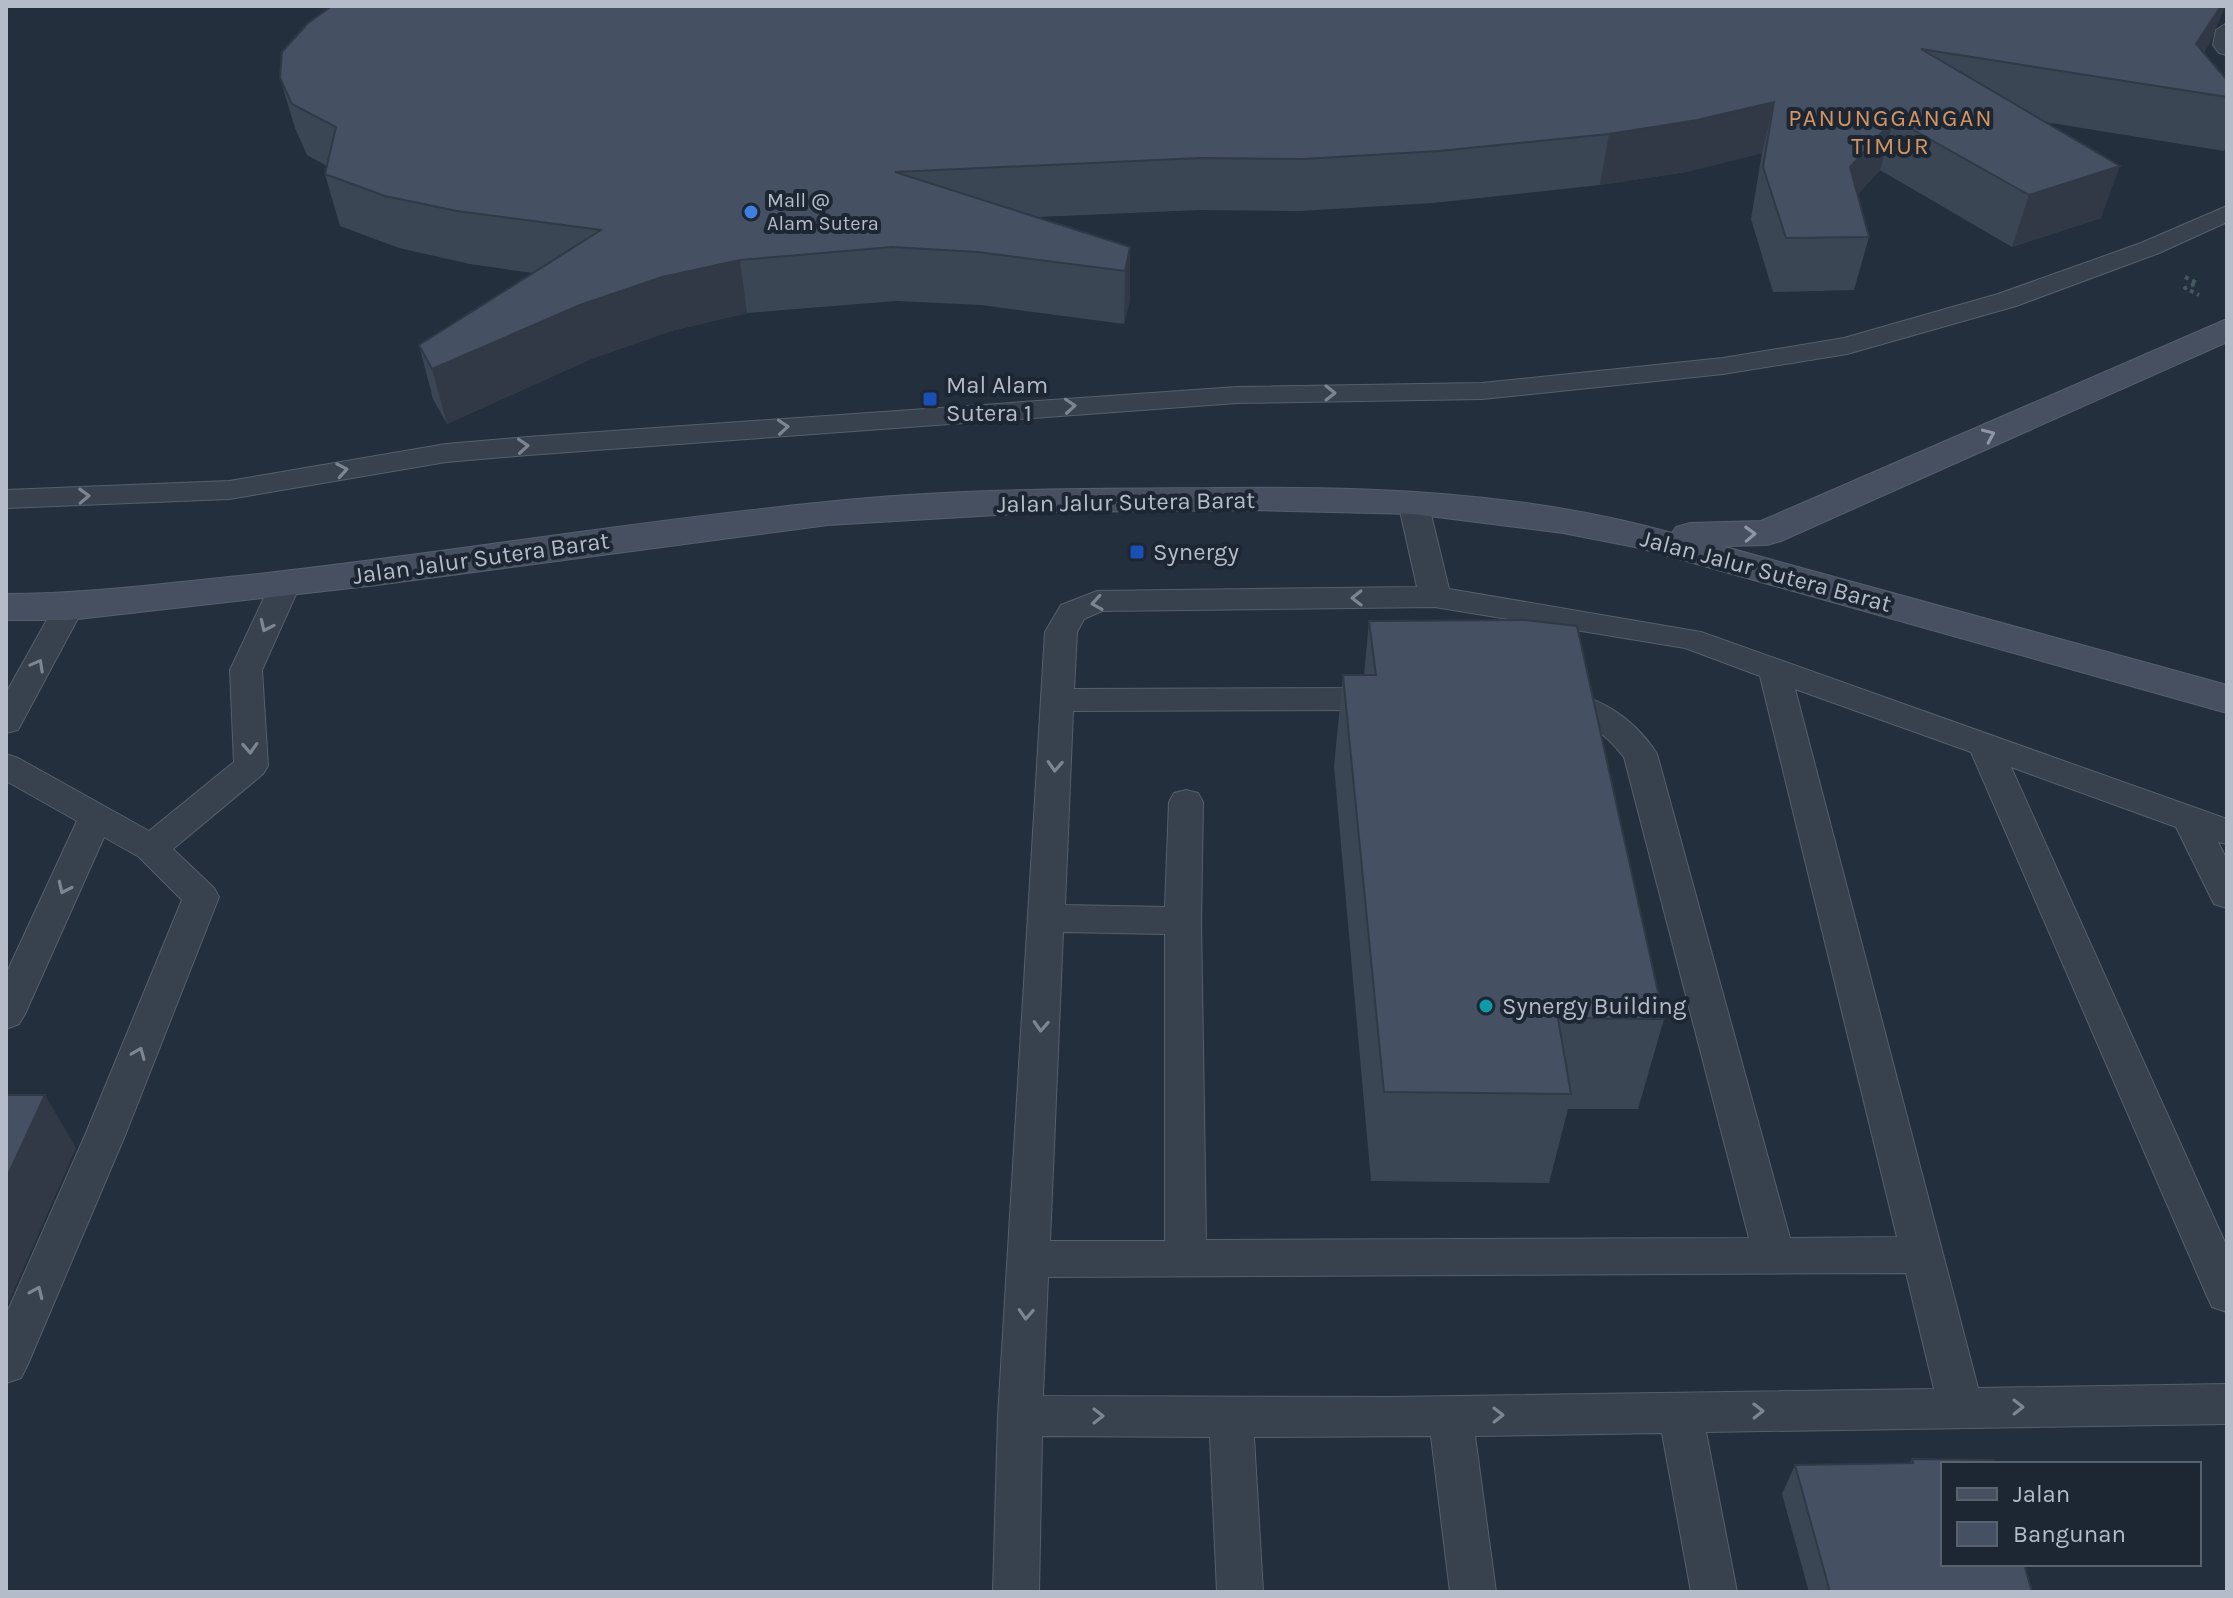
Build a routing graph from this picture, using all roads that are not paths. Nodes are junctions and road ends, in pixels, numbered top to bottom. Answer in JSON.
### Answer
{"nodes":[{"id":1,"x":2227,"y":30,"type":"edge"},
{"id":2,"x":2227,"y":48,"type":"edge"},
{"id":3,"x":2227,"y":213,"type":"edge"},
{"id":4,"x":2227,"y":329,"type":"edge"},
{"id":5,"x":6,"y":499,"type":"edge"},
{"id":6,"x":1413,"y":502,"type":"junction"},
{"id":7,"x":1644,"y":537,"type":"junction"},
{"id":8,"x":286,"y":583,"type":"junction"},
{"id":9,"x":1435,"y":597,"type":"junction"},
{"id":10,"x":69,"y":607,"type":"junction"},
{"id":11,"x":9,"y":612,"type":"edge"},
{"id":12,"x":1774,"y":668,"type":"junction"},
{"id":13,"x":1416,"y":699,"type":"edge"},
{"id":14,"x":2227,"y":699,"type":"edge"},
{"id":15,"x":1059,"y":700,"type":"junction"},
{"id":16,"x":1521,"y":700,"type":"edge"},
{"id":17,"x":6,"y":722,"type":"edge"},
{"id":18,"x":1984,"y":744,"type":"junction"},
{"id":19,"x":6,"y":766,"type":"edge"},
{"id":20,"x":1186,"y":802,"type":"dead end"},
{"id":21,"x":96,"y":817,"type":"junction"},
{"id":22,"x":2189,"y":819,"type":"junction"},
{"id":23,"x":2227,"y":832,"type":"edge"},
{"id":24,"x":151,"y":848,"type":"junction"},
{"id":25,"x":2227,"y":895,"type":"edge"},
{"id":26,"x":1047,"y":918,"type":"junction"},
{"id":27,"x":1183,"y":921,"type":"junction"},
{"id":28,"x":6,"y":1014,"type":"edge"},
{"id":29,"x":1923,"y":1255,"type":"junction"},
{"id":30,"x":1774,"y":1256,"type":"junction"},
{"id":31,"x":1186,"y":1258,"type":"junction"},
{"id":32,"x":1029,"y":1259,"type":"junction"},
{"id":33,"x":2227,"y":1294,"type":"edge"},
{"id":34,"x":6,"y":1364,"type":"edge"},
{"id":35,"x":2227,"y":1404,"type":"edge"},
{"id":36,"x":1961,"y":1408,"type":"junction"},
{"id":37,"x":1680,"y":1412,"type":"junction"},
{"id":38,"x":1020,"y":1416,"type":"junction"},
{"id":39,"x":1450,"y":1416,"type":"junction"},
{"id":40,"x":1231,"y":1417,"type":"junction"},
{"id":41,"x":1016,"y":1592,"type":"edge"},
{"id":42,"x":1240,"y":1592,"type":"edge"},
{"id":43,"x":1473,"y":1592,"type":"edge"},
{"id":44,"x":1714,"y":1592,"type":"edge"}],
"edges":[{"from":1,"to":2,"type":"lane"},
{"from":5,"to":3,"type":"lane","one_way":true},
{"from":7,"to":4,"type":"street","one_way":true},
{"from":6,"to":7,"type":"street","name":"Jalan Jalur Sutera Barat"},
{"from":6,"to":8,"type":"street","name":"Jalan Jalur Sutera Barat"},
{"from":6,"to":9,"type":"lane"},
{"from":7,"to":14,"type":"street","name":"Jalan Jalur Sutera Barat"},
{"from":8,"to":10,"type":"street","name":"Jalan Jalur Sutera Barat"},
{"from":8,"to":24,"type":"lane","one_way":true},
{"from":9,"to":12,"type":"lane"},
{"from":9,"to":15,"type":"lane","one_way":true},
{"from":10,"to":11,"type":"street","name":"Jalan Jalur Sutera Barat"},
{"from":17,"to":10,"type":"lane","one_way":true},
{"from":12,"to":18,"type":"lane"},
{"from":12,"to":29,"type":"lane"},
{"from":13,"to":15,"type":"lane"},
{"from":15,"to":26,"type":"lane","one_way":true},
{"from":16,"to":30,"type":"lane"},
{"from":18,"to":22,"type":"lane"},
{"from":18,"to":33,"type":"lane"},
{"from":19,"to":21,"type":"lane"},
{"from":20,"to":27,"type":"lane"},
{"from":21,"to":24,"type":"lane"},
{"from":21,"to":28,"type":"lane","one_way":true},
{"from":22,"to":23,"type":"lane"},
{"from":22,"to":25,"type":"lane"},
{"from":34,"to":24,"type":"lane","one_way":true},
{"from":26,"to":27,"type":"lane"},
{"from":26,"to":32,"type":"lane","one_way":true},
{"from":27,"to":31,"type":"lane"},
{"from":29,"to":30,"type":"lane"},
{"from":29,"to":36,"type":"lane"},
{"from":30,"to":31,"type":"lane"},
{"from":31,"to":32,"type":"lane"},
{"from":32,"to":38,"type":"lane","one_way":true},
{"from":36,"to":35,"type":"lane","one_way":true},
{"from":37,"to":36,"type":"lane","one_way":true},
{"from":39,"to":37,"type":"lane","one_way":true},
{"from":37,"to":44,"type":"lane"},
{"from":38,"to":40,"type":"lane","one_way":true},
{"from":38,"to":41,"type":"lane"},
{"from":39,"to":40,"type":"lane"},
{"from":39,"to":43,"type":"lane"},
{"from":40,"to":42,"type":"lane"}]}
